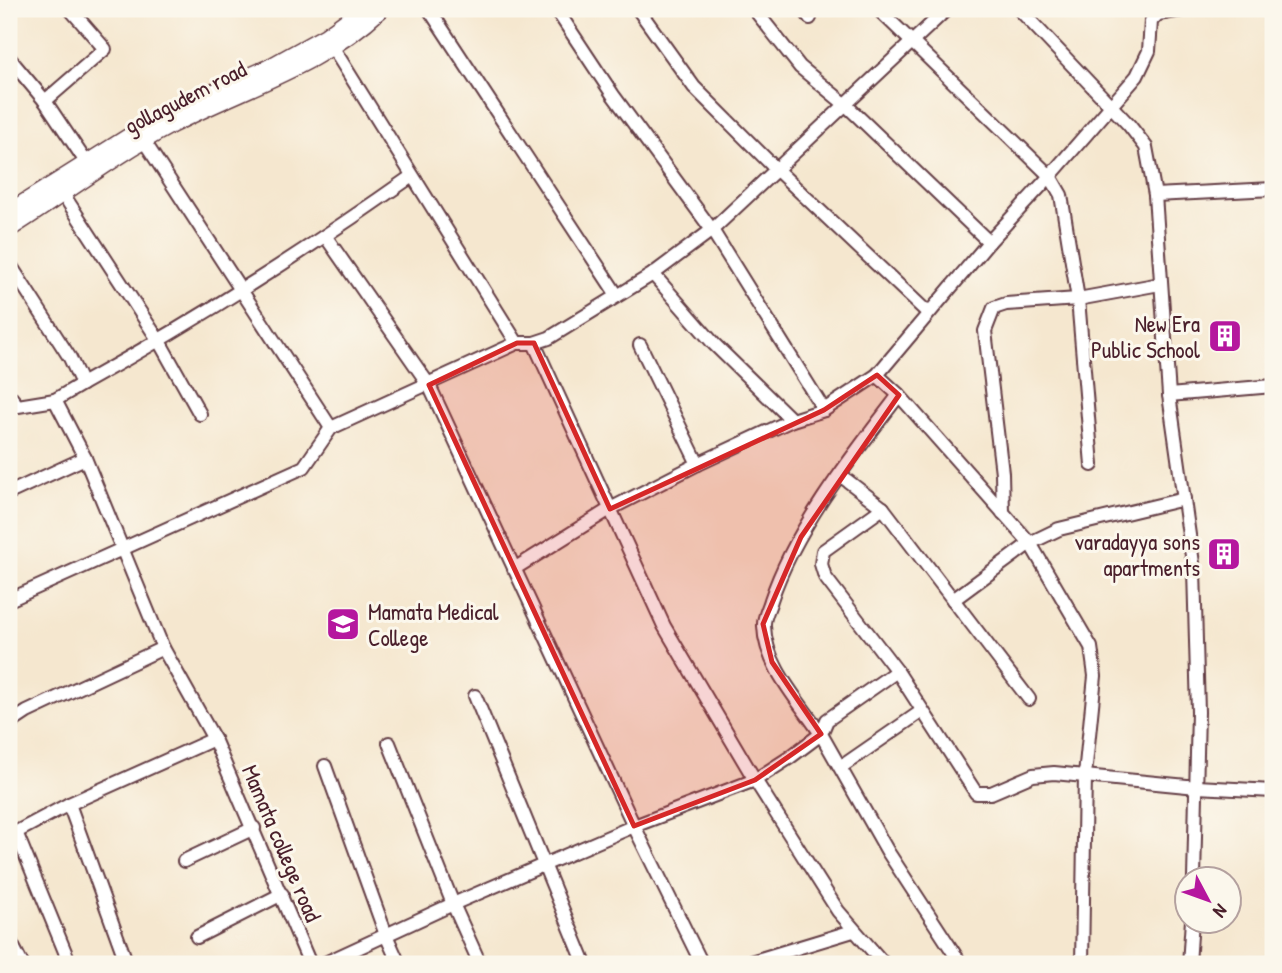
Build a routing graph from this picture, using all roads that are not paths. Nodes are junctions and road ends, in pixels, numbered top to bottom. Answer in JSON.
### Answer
{"nodes":[{"id":1,"x":70,"y":9,"type":"edge"},
{"id":2,"x":363,"y":9,"type":"edge"},
{"id":3,"x":381,"y":9,"type":"edge"},
{"id":4,"x":429,"y":9,"type":"edge"},
{"id":5,"x":556,"y":9,"type":"edge"},
{"id":6,"x":638,"y":9,"type":"edge"},
{"id":7,"x":754,"y":9,"type":"edge"},
{"id":8,"x":878,"y":9,"type":"edge"},
{"id":9,"x":947,"y":9,"type":"edge"},
{"id":10,"x":1019,"y":9,"type":"edge"},
{"id":11,"x":1188,"y":9,"type":"edge"},
{"id":12,"x":911,"y":43,"type":"junction"},
{"id":13,"x":333,"y":48,"type":"junction"},
{"id":14,"x":9,"y":58,"type":"edge"},
{"id":15,"x":45,"y":101,"type":"junction"},
{"id":16,"x":846,"y":105,"type":"junction"},
{"id":17,"x":1110,"y":106,"type":"junction"},
{"id":18,"x":144,"y":141,"type":"junction"},
{"id":19,"x":86,"y":162,"type":"junction"},
{"id":20,"x":778,"y":171,"type":"junction"},
{"id":21,"x":412,"y":176,"type":"junction"},
{"id":22,"x":1050,"y":176,"type":"junction"},
{"id":23,"x":1273,"y":189,"type":"edge"},
{"id":24,"x":63,"y":194,"type":"junction"},
{"id":25,"x":1156,"y":195,"type":"junction"},
{"id":26,"x":9,"y":212,"type":"edge"},
{"id":27,"x":9,"y":229,"type":"edge"},
{"id":28,"x":712,"y":230,"type":"junction"},
{"id":29,"x":326,"y":237,"type":"junction"},
{"id":30,"x":989,"y":242,"type":"junction"},
{"id":31,"x":9,"y":263,"type":"edge"},
{"id":32,"x":653,"y":274,"type":"junction"},
{"id":33,"x":1160,"y":284,"type":"junction"},
{"id":34,"x":240,"y":290,"type":"junction"},
{"id":35,"x":617,"y":295,"type":"junction"},
{"id":36,"x":1078,"y":299,"type":"junction"},
{"id":37,"x":928,"y":313,"type":"junction"},
{"id":38,"x":159,"y":341,"type":"junction"},
{"id":39,"x":517,"y":342,"type":"junction"},
{"id":40,"x":534,"y":343,"type":"junction"},
{"id":41,"x":640,"y":345,"type":"dead end"},
{"id":42,"x":877,"y":375,"type":"junction"},
{"id":43,"x":82,"y":384,"type":"junction"},
{"id":44,"x":429,"y":384,"type":"junction"},
{"id":45,"x":1273,"y":386,"type":"edge"},
{"id":46,"x":9,"y":395,"type":"edge"},
{"id":47,"x":899,"y":395,"type":"junction"},
{"id":48,"x":1169,"y":395,"type":"junction"},
{"id":49,"x":55,"y":400,"type":"junction"},
{"id":50,"x":824,"y":410,"type":"junction"},
{"id":51,"x":200,"y":414,"type":"dead end"},
{"id":52,"x":792,"y":421,"type":"junction"},
{"id":53,"x":331,"y":428,"type":"junction"},
{"id":54,"x":85,"y":458,"type":"junction"},
{"id":55,"x":698,"y":464,"type":"junction"},
{"id":56,"x":1093,"y":465,"type":"dead end"},
{"id":57,"x":840,"y":475,"type":"junction"},
{"id":58,"x":9,"y":493,"type":"edge"},
{"id":59,"x":1184,"y":499,"type":"junction"},
{"id":60,"x":883,"y":508,"type":"junction"},
{"id":61,"x":610,"y":509,"type":"junction"},
{"id":62,"x":1003,"y":513,"type":"junction"},
{"id":63,"x":1030,"y":543,"type":"junction"},
{"id":64,"x":124,"y":549,"type":"junction"},
{"id":65,"x":514,"y":569,"type":"junction"},
{"id":66,"x":9,"y":600,"type":"edge"},
{"id":67,"x":953,"y":600,"type":"junction"},
{"id":68,"x":163,"y":648,"type":"junction"},
{"id":69,"x":897,"y":671,"type":"junction"},
{"id":70,"x":475,"y":696,"type":"dead end"},
{"id":71,"x":1029,"y":699,"type":"dead end"},
{"id":72,"x":922,"y":711,"type":"junction"},
{"id":73,"x":9,"y":724,"type":"edge"},
{"id":74,"x":821,"y":734,"type":"junction"},
{"id":75,"x":214,"y":739,"type":"junction"},
{"id":76,"x":389,"y":743,"type":"dead end"},
{"id":77,"x":325,"y":766,"type":"dead end"},
{"id":78,"x":841,"y":767,"type":"junction"},
{"id":79,"x":1084,"y":775,"type":"junction"},
{"id":80,"x":755,"y":780,"type":"junction"},
{"id":81,"x":1197,"y":786,"type":"junction"},
{"id":82,"x":1273,"y":791,"type":"edge"},
{"id":83,"x":69,"y":804,"type":"junction"},
{"id":84,"x":634,"y":826,"type":"junction"},
{"id":85,"x":254,"y":828,"type":"junction"},
{"id":86,"x":13,"y":834,"type":"edge"},
{"id":87,"x":184,"y":861,"type":"dead end"},
{"id":88,"x":1194,"y":864,"type":"edge"},
{"id":89,"x":543,"y":867,"type":"junction"},
{"id":90,"x":282,"y":894,"type":"junction"},
{"id":91,"x":453,"y":904,"type":"junction"},
{"id":92,"x":853,"y":930,"type":"junction"},
{"id":93,"x":1191,"y":934,"type":"edge"},
{"id":94,"x":386,"y":935,"type":"junction"},
{"id":95,"x":197,"y":937,"type":"dead end"},
{"id":96,"x":9,"y":939,"type":"edge"},
{"id":97,"x":22,"y":964,"type":"edge"},
{"id":98,"x":70,"y":964,"type":"edge"},
{"id":99,"x":127,"y":964,"type":"edge"},
{"id":100,"x":310,"y":964,"type":"edge"},
{"id":101,"x":323,"y":964,"type":"edge"},
{"id":102,"x":399,"y":964,"type":"edge"},
{"id":103,"x":480,"y":964,"type":"edge"},
{"id":104,"x":585,"y":964,"type":"edge"},
{"id":105,"x":702,"y":964,"type":"edge"},
{"id":106,"x":744,"y":964,"type":"edge"},
{"id":107,"x":884,"y":964,"type":"edge"},
{"id":108,"x":961,"y":964,"type":"edge"},
{"id":109,"x":1082,"y":964,"type":"edge"},
{"id":110,"x":1189,"y":964,"type":"edge"}],
"edges":[{"from":1,"to":15,"type":"street"},
{"from":2,"to":19,"type":"street","name":"gollagudem road"},
{"from":3,"to":13,"type":"street","name":"gollagudem road"},
{"from":4,"to":35,"type":"street"},
{"from":5,"to":28,"type":"street"},
{"from":6,"to":20,"type":"street"},
{"from":7,"to":16,"type":"street"},
{"from":8,"to":12,"type":"street"},
{"from":9,"to":12,"type":"street"},
{"from":10,"to":17,"type":"street"},
{"from":11,"to":17,"type":"street"},
{"from":12,"to":16,"type":"street"},
{"from":12,"to":22,"type":"street"},
{"from":13,"to":18,"type":"street","name":"gollagudem road"},
{"from":13,"to":21,"type":"street"},
{"from":14,"to":15,"type":"street"},
{"from":15,"to":19,"type":"street"},
{"from":16,"to":20,"type":"street"},
{"from":16,"to":30,"type":"street"},
{"from":17,"to":22,"type":"street"},
{"from":17,"to":25,"type":"street"},
{"from":18,"to":24,"type":"street","name":"gollagudem road"},
{"from":18,"to":34,"type":"street"},
{"from":19,"to":26,"type":"street","name":"gollagudem road"},
{"from":20,"to":28,"type":"street"},
{"from":20,"to":37,"type":"street"},
{"from":21,"to":29,"type":"street"},
{"from":21,"to":39,"type":"street"},
{"from":22,"to":30,"type":"street"},
{"from":22,"to":36,"type":"street"},
{"from":23,"to":25,"type":"street"},
{"from":24,"to":27,"type":"street","name":"gollagudem road"},
{"from":24,"to":38,"type":"street"},
{"from":25,"to":33,"type":"street"},
{"from":28,"to":32,"type":"street"},
{"from":28,"to":50,"type":"street"},
{"from":29,"to":34,"type":"street"},
{"from":29,"to":44,"type":"street"},
{"from":30,"to":37,"type":"street"},
{"from":31,"to":43,"type":"street"},
{"from":32,"to":35,"type":"street"},
{"from":32,"to":52,"type":"street"},
{"from":33,"to":36,"type":"street"},
{"from":33,"to":48,"type":"street"},
{"from":34,"to":38,"type":"street"},
{"from":34,"to":53,"type":"street"},
{"from":35,"to":40,"type":"street"},
{"from":36,"to":56,"type":"street"},
{"from":36,"to":62,"type":"street"},
{"from":37,"to":42,"type":"street"},
{"from":38,"to":43,"type":"street"},
{"from":38,"to":51,"type":"street"},
{"from":39,"to":40,"type":"street"},
{"from":39,"to":44,"type":"street"},
{"from":40,"to":61,"type":"street"},
{"from":41,"to":55,"type":"street"},
{"from":42,"to":47,"type":"street"},
{"from":42,"to":50,"type":"street"},
{"from":43,"to":49,"type":"street"},
{"from":44,"to":53,"type":"street"},
{"from":44,"to":65,"type":"street"},
{"from":45,"to":48,"type":"street"},
{"from":46,"to":49,"type":"street"},
{"from":47,"to":57,"type":"street"},
{"from":47,"to":62,"type":"street"},
{"from":48,"to":59,"type":"street"},
{"from":49,"to":54,"type":"street","name":"Mamata college road"},
{"from":50,"to":52,"type":"street"},
{"from":52,"to":55,"type":"street"},
{"from":53,"to":64,"type":"street"},
{"from":54,"to":58,"type":"street"},
{"from":54,"to":64,"type":"street","name":"Mamata college road"},
{"from":55,"to":61,"type":"street"},
{"from":57,"to":60,"type":"street"},
{"from":57,"to":74,"type":"street"},
{"from":59,"to":63,"type":"street"},
{"from":59,"to":81,"type":"street"},
{"from":60,"to":67,"type":"street"},
{"from":60,"to":69,"type":"street"},
{"from":61,"to":65,"type":"street"},
{"from":61,"to":80,"type":"street"},
{"from":62,"to":63,"type":"street"},
{"from":63,"to":67,"type":"street"},
{"from":63,"to":79,"type":"street"},
{"from":64,"to":66,"type":"street"},
{"from":64,"to":68,"type":"street","name":"Mamata college road"},
{"from":65,"to":84,"type":"street"},
{"from":67,"to":71,"type":"street"},
{"from":68,"to":73,"type":"street"},
{"from":68,"to":75,"type":"street","name":"Mamata college road"},
{"from":69,"to":72,"type":"street"},
{"from":69,"to":74,"type":"street"},
{"from":70,"to":89,"type":"street"},
{"from":72,"to":78,"type":"street"},
{"from":72,"to":79,"type":"street"},
{"from":74,"to":78,"type":"street"},
{"from":74,"to":80,"type":"street"},
{"from":75,"to":83,"type":"street"},
{"from":75,"to":85,"type":"street","name":"Mamata college road"},
{"from":76,"to":91,"type":"street"},
{"from":77,"to":94,"type":"street"},
{"from":78,"to":108,"type":"street"},
{"from":79,"to":81,"type":"street"},
{"from":79,"to":109,"type":"street"},
{"from":80,"to":84,"type":"street"},
{"from":80,"to":92,"type":"street"},
{"from":81,"to":82,"type":"street"},
{"from":81,"to":88,"type":"street"},
{"from":83,"to":86,"type":"street"},
{"from":83,"to":99,"type":"street"},
{"from":84,"to":89,"type":"street"},
{"from":84,"to":105,"type":"street"},
{"from":85,"to":87,"type":"street"},
{"from":85,"to":90,"type":"street","name":"Mamata college road"},
{"from":86,"to":98,"type":"street"},
{"from":89,"to":91,"type":"street"},
{"from":89,"to":104,"type":"street"},
{"from":90,"to":95,"type":"street"},
{"from":90,"to":100,"type":"street","name":"Mamata college road"},
{"from":91,"to":94,"type":"street"},
{"from":91,"to":103,"type":"street"},
{"from":92,"to":106,"type":"street"},
{"from":92,"to":107,"type":"street"},
{"from":93,"to":110,"type":"street"},
{"from":94,"to":101,"type":"street"},
{"from":94,"to":102,"type":"street"},
{"from":96,"to":97,"type":"street"}]}
